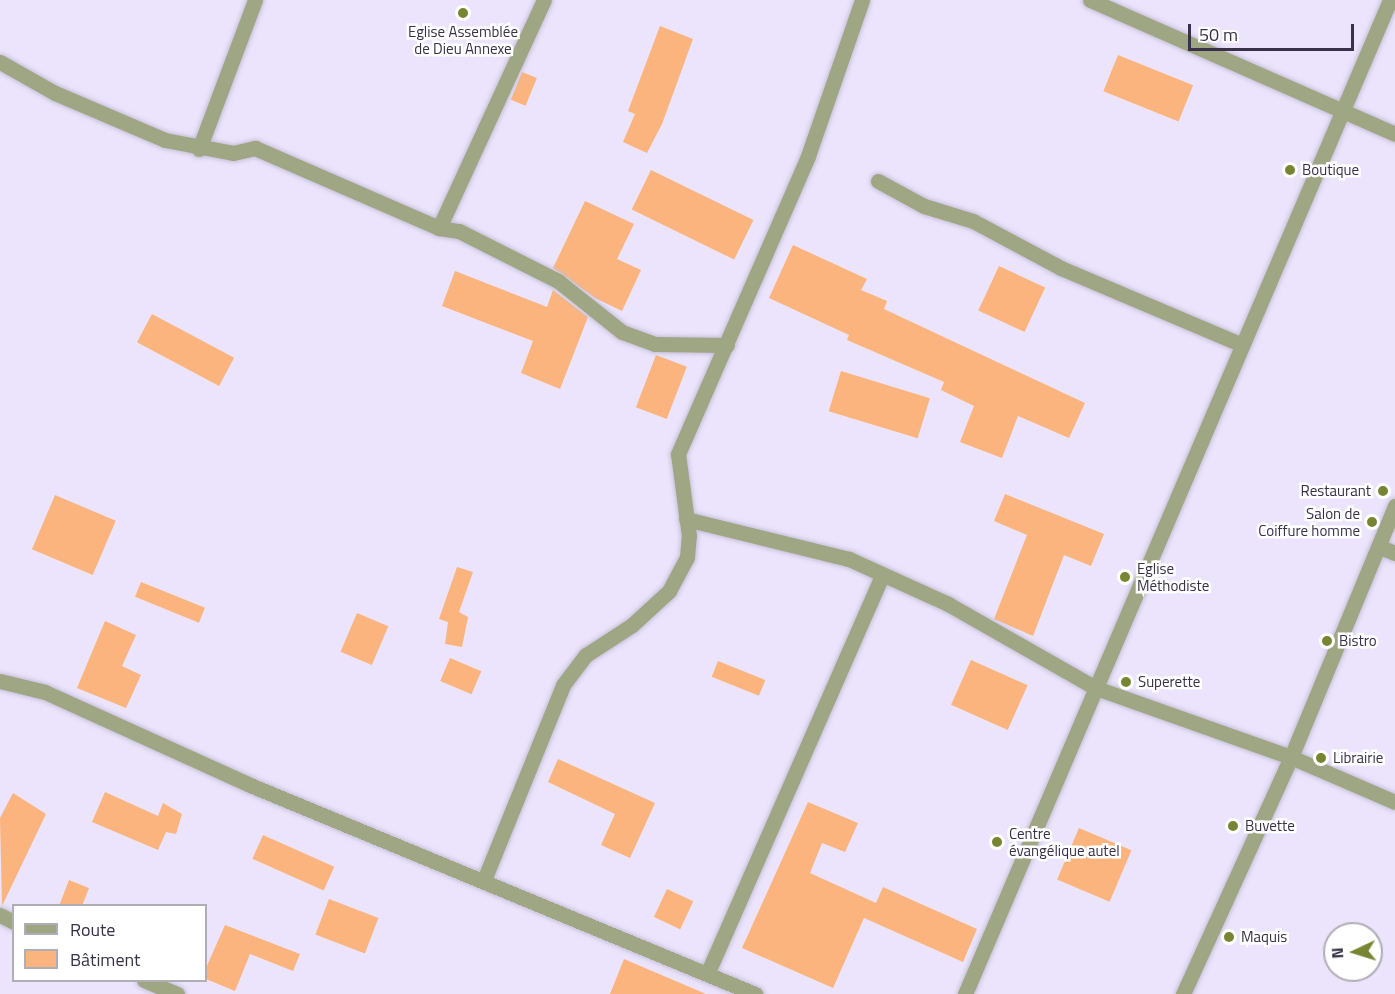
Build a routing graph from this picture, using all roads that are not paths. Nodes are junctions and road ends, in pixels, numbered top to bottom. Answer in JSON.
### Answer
{"nodes":[{"id":1,"x":255,"y":0,"type":"edge"},
{"id":2,"x":544,"y":0,"type":"edge"},
{"id":3,"x":862,"y":0,"type":"edge"},
{"id":4,"x":1090,"y":0,"type":"edge"},
{"id":5,"x":1390,"y":0,"type":"edge"},
{"id":6,"x":0,"y":62,"type":"edge"},
{"id":7,"x":1342,"y":112,"type":"junction"},
{"id":8,"x":1395,"y":134,"type":"edge"},
{"id":9,"x":199,"y":149,"type":"junction"},
{"id":10,"x":878,"y":181,"type":"dead end"},
{"id":11,"x":439,"y":228,"type":"junction"},
{"id":12,"x":727,"y":345,"type":"junction"},
{"id":13,"x":1242,"y":345,"type":"junction"},
{"id":14,"x":1395,"y":506,"type":"edge"},
{"id":15,"x":686,"y":519,"type":"junction"},
{"id":16,"x":1388,"y":550,"type":"edge"},
{"id":17,"x":882,"y":575,"type":"junction"},
{"id":18,"x":0,"y":681,"type":"edge"},
{"id":19,"x":1096,"y":688,"type":"junction"},
{"id":20,"x":1291,"y":757,"type":"junction"},
{"id":21,"x":1395,"y":802,"type":"edge"},
{"id":22,"x":484,"y":880,"type":"junction"},
{"id":23,"x":708,"y":972,"type":"junction"},
{"id":24,"x":147,"y":982,"type":"edge"},
{"id":25,"x":177,"y":994,"type":"edge"},
{"id":26,"x":755,"y":994,"type":"edge"},
{"id":27,"x":965,"y":994,"type":"edge"},
{"id":28,"x":1183,"y":994,"type":"edge"}],
"edges":[{"from":1,"to":9,"type":"street"},
{"from":2,"to":11,"type":"street"},
{"from":3,"to":12,"type":"street"},
{"from":4,"to":7,"type":"street"},
{"from":5,"to":7,"type":"street"},
{"from":6,"to":9,"type":"street"},
{"from":7,"to":8,"type":"street"},
{"from":7,"to":13,"type":"street"},
{"from":9,"to":11,"type":"street"},
{"from":10,"to":13,"type":"street"},
{"from":11,"to":12,"type":"street"},
{"from":12,"to":15,"type":"street"},
{"from":13,"to":19,"type":"street"},
{"from":14,"to":16,"type":"street"},
{"from":15,"to":17,"type":"street"},
{"from":15,"to":22,"type":"street"},
{"from":16,"to":20,"type":"street"},
{"from":17,"to":19,"type":"street"},
{"from":17,"to":23,"type":"street"},
{"from":18,"to":22,"type":"street"},
{"from":19,"to":20,"type":"street"},
{"from":19,"to":27,"type":"street"},
{"from":20,"to":21,"type":"street"},
{"from":20,"to":28,"type":"street"},
{"from":22,"to":23,"type":"street"},
{"from":23,"to":26,"type":"street"},
{"from":24,"to":25,"type":"street"}]}
